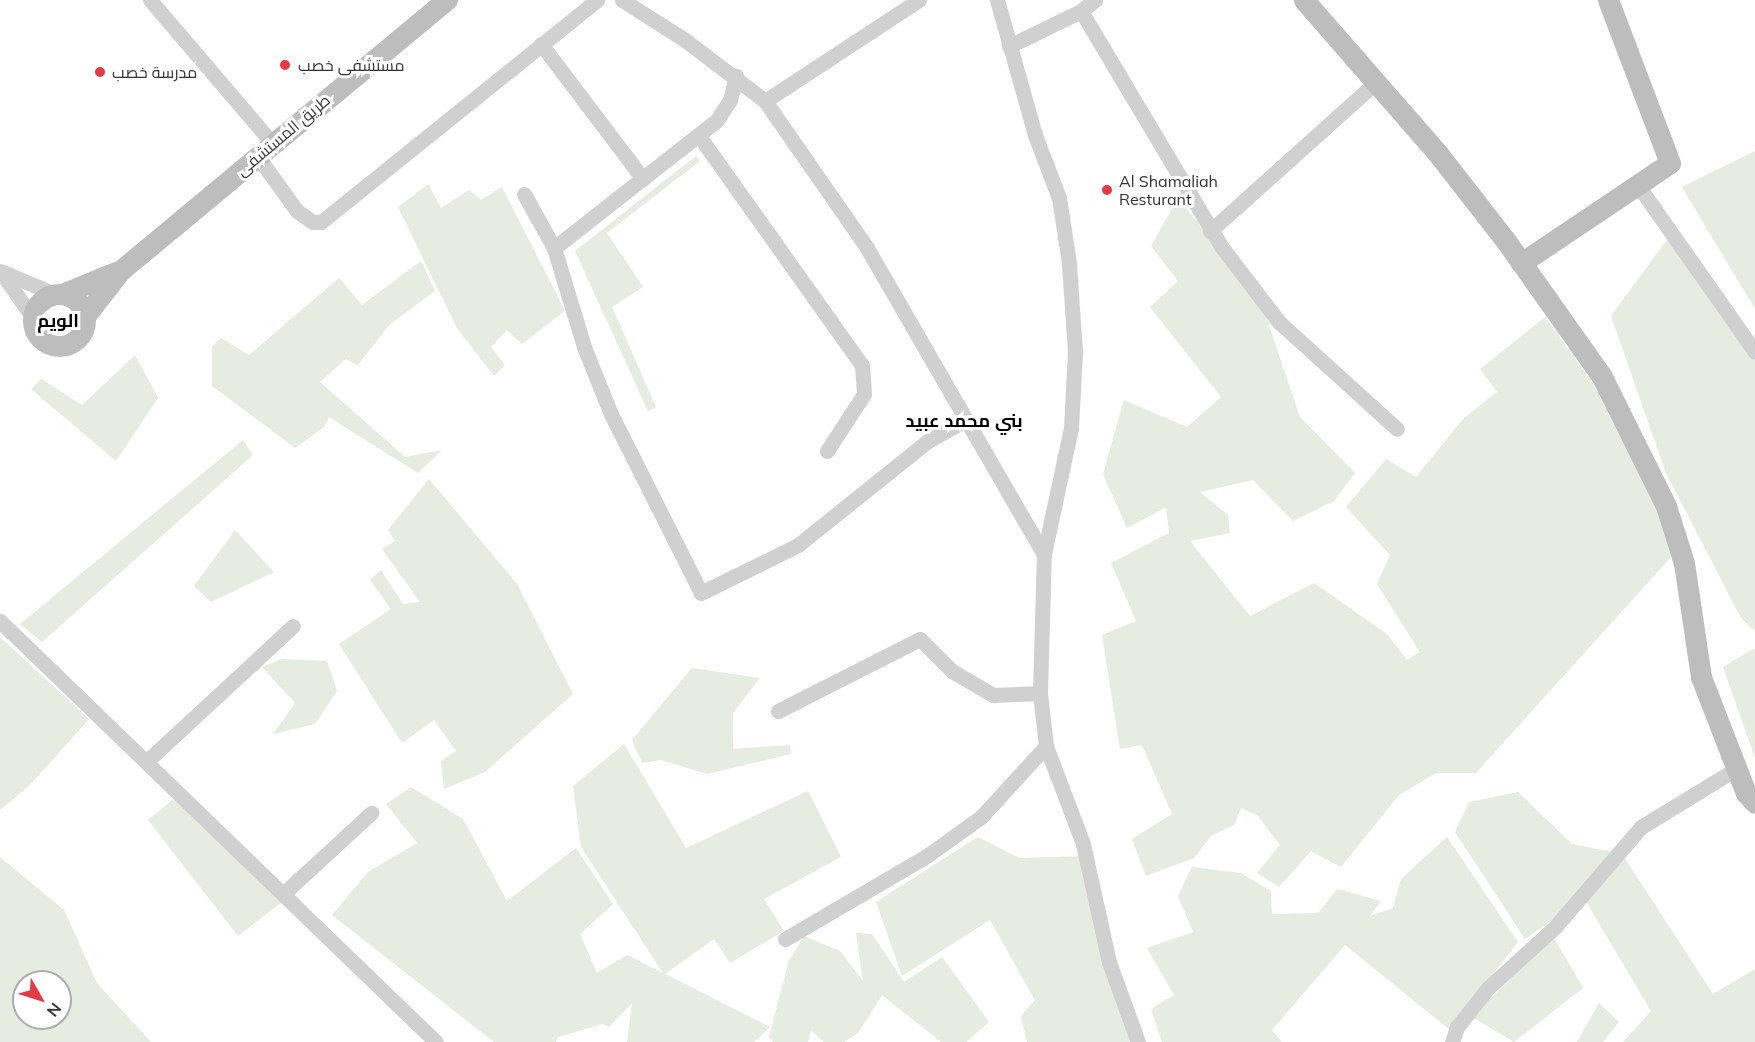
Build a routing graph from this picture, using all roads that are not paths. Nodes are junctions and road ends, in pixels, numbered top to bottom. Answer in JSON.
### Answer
{"nodes":[{"id":1,"x":150,"y":0,"type":"edge"},
{"id":2,"x":447,"y":0,"type":"edge"},
{"id":3,"x":597,"y":0,"type":"edge"},
{"id":4,"x":622,"y":0,"type":"edge"},
{"id":5,"x":919,"y":0,"type":"edge"},
{"id":6,"x":997,"y":0,"type":"edge"},
{"id":7,"x":1095,"y":0,"type":"edge"},
{"id":8,"x":1304,"y":0,"type":"edge"},
{"id":9,"x":1608,"y":0,"type":"edge"},
{"id":10,"x":1081,"y":11,"type":"junction"},
{"id":11,"x":541,"y":44,"type":"junction"},
{"id":12,"x":1009,"y":46,"type":"junction"},
{"id":13,"x":736,"y":76,"type":"junction"},
{"id":14,"x":1377,"y":82,"type":"junction"},
{"id":15,"x":765,"y":101,"type":"junction"},
{"id":16,"x":699,"y":136,"type":"junction"},
{"id":17,"x":265,"y":150,"type":"junction"},
{"id":18,"x":643,"y":179,"type":"junction"},
{"id":19,"x":1637,"y":184,"type":"junction"},
{"id":20,"x":524,"y":194,"type":"dead end"},
{"id":21,"x":1210,"y":231,"type":"junction"},
{"id":22,"x":554,"y":248,"type":"junction"},
{"id":23,"x":1521,"y":263,"type":"junction"},
{"id":24,"x":120,"y":271,"type":"junction"},
{"id":25,"x":1,"y":272,"type":"edge"},
{"id":26,"x":59,"y":294,"type":"junction"},
{"id":27,"x":85,"y":316,"type":"junction"},
{"id":28,"x":33,"y":318,"type":"junction"},
{"id":29,"x":1755,"y":352,"type":"edge"},
{"id":30,"x":964,"y":421,"type":"junction"},
{"id":31,"x":1397,"y":429,"type":"dead end"},
{"id":32,"x":827,"y":451,"type":"dead end"},
{"id":33,"x":1044,"y":554,"type":"junction"},
{"id":34,"x":0,"y":621,"type":"edge"},
{"id":35,"x":293,"y":626,"type":"dead end"},
{"id":36,"x":1040,"y":693,"type":"junction"},
{"id":37,"x":778,"y":711,"type":"dead end"},
{"id":38,"x":1046,"y":746,"type":"junction"},
{"id":39,"x":146,"y":762,"type":"junction"},
{"id":40,"x":1736,"y":769,"type":"junction"},
{"id":41,"x":1755,"y":803,"type":"edge"},
{"id":42,"x":371,"y":813,"type":"dead end"},
{"id":43,"x":283,"y":894,"type":"junction"},
{"id":44,"x":785,"y":939,"type":"dead end"},
{"id":45,"x":436,"y":1042,"type":"edge"},
{"id":46,"x":1138,"y":1042,"type":"edge"},
{"id":47,"x":1452,"y":1042,"type":"edge"}],
"edges":[{"from":1,"to":17,"type":"street"},
{"from":2,"to":17,"type":"street","name":"طريق المستشفى"},
{"from":3,"to":11,"type":"street"},
{"from":4,"to":13,"type":"street"},
{"from":5,"to":15,"type":"street"},
{"from":6,"to":12,"type":"street"},
{"from":7,"to":10,"type":"street"},
{"from":8,"to":14,"type":"street"},
{"from":9,"to":19,"type":"street"},
{"from":10,"to":12,"type":"street"},
{"from":10,"to":21,"type":"street"},
{"from":11,"to":17,"type":"street"},
{"from":11,"to":18,"type":"street"},
{"from":12,"to":33,"type":"street"},
{"from":13,"to":15,"type":"street"},
{"from":13,"to":16,"type":"street"},
{"from":14,"to":21,"type":"street"},
{"from":14,"to":23,"type":"street"},
{"from":15,"to":30,"type":"street"},
{"from":16,"to":18,"type":"street"},
{"from":16,"to":32,"type":"street"},
{"from":17,"to":24,"type":"street","name":"طريق المستشفى"},
{"from":18,"to":22,"type":"street"},
{"from":19,"to":23,"type":"street"},
{"from":19,"to":29,"type":"street"},
{"from":20,"to":22,"type":"street"},
{"from":21,"to":31,"type":"street"},
{"from":22,"to":30,"type":"street"},
{"from":23,"to":40,"type":"street"},
{"from":24,"to":26,"type":"street","name":"طريق المستشفى"},
{"from":24,"to":27,"type":"street","name":"طريق المستشفى"},
{"from":25,"to":26,"type":"street"},
{"from":25,"to":28,"type":"street"},
{"from":26,"to":27,"type":"street"},
{"from":26,"to":28,"type":"street"},
{"from":27,"to":28,"type":"street"},
{"from":30,"to":33,"type":"street"},
{"from":33,"to":36,"type":"street"},
{"from":34,"to":39,"type":"street"},
{"from":35,"to":39,"type":"street"},
{"from":36,"to":37,"type":"street"},
{"from":36,"to":38,"type":"street"},
{"from":38,"to":44,"type":"street"},
{"from":38,"to":46,"type":"street"},
{"from":39,"to":43,"type":"street"},
{"from":40,"to":41,"type":"street"},
{"from":40,"to":47,"type":"street"},
{"from":42,"to":43,"type":"street"},
{"from":43,"to":45,"type":"street"}]}
